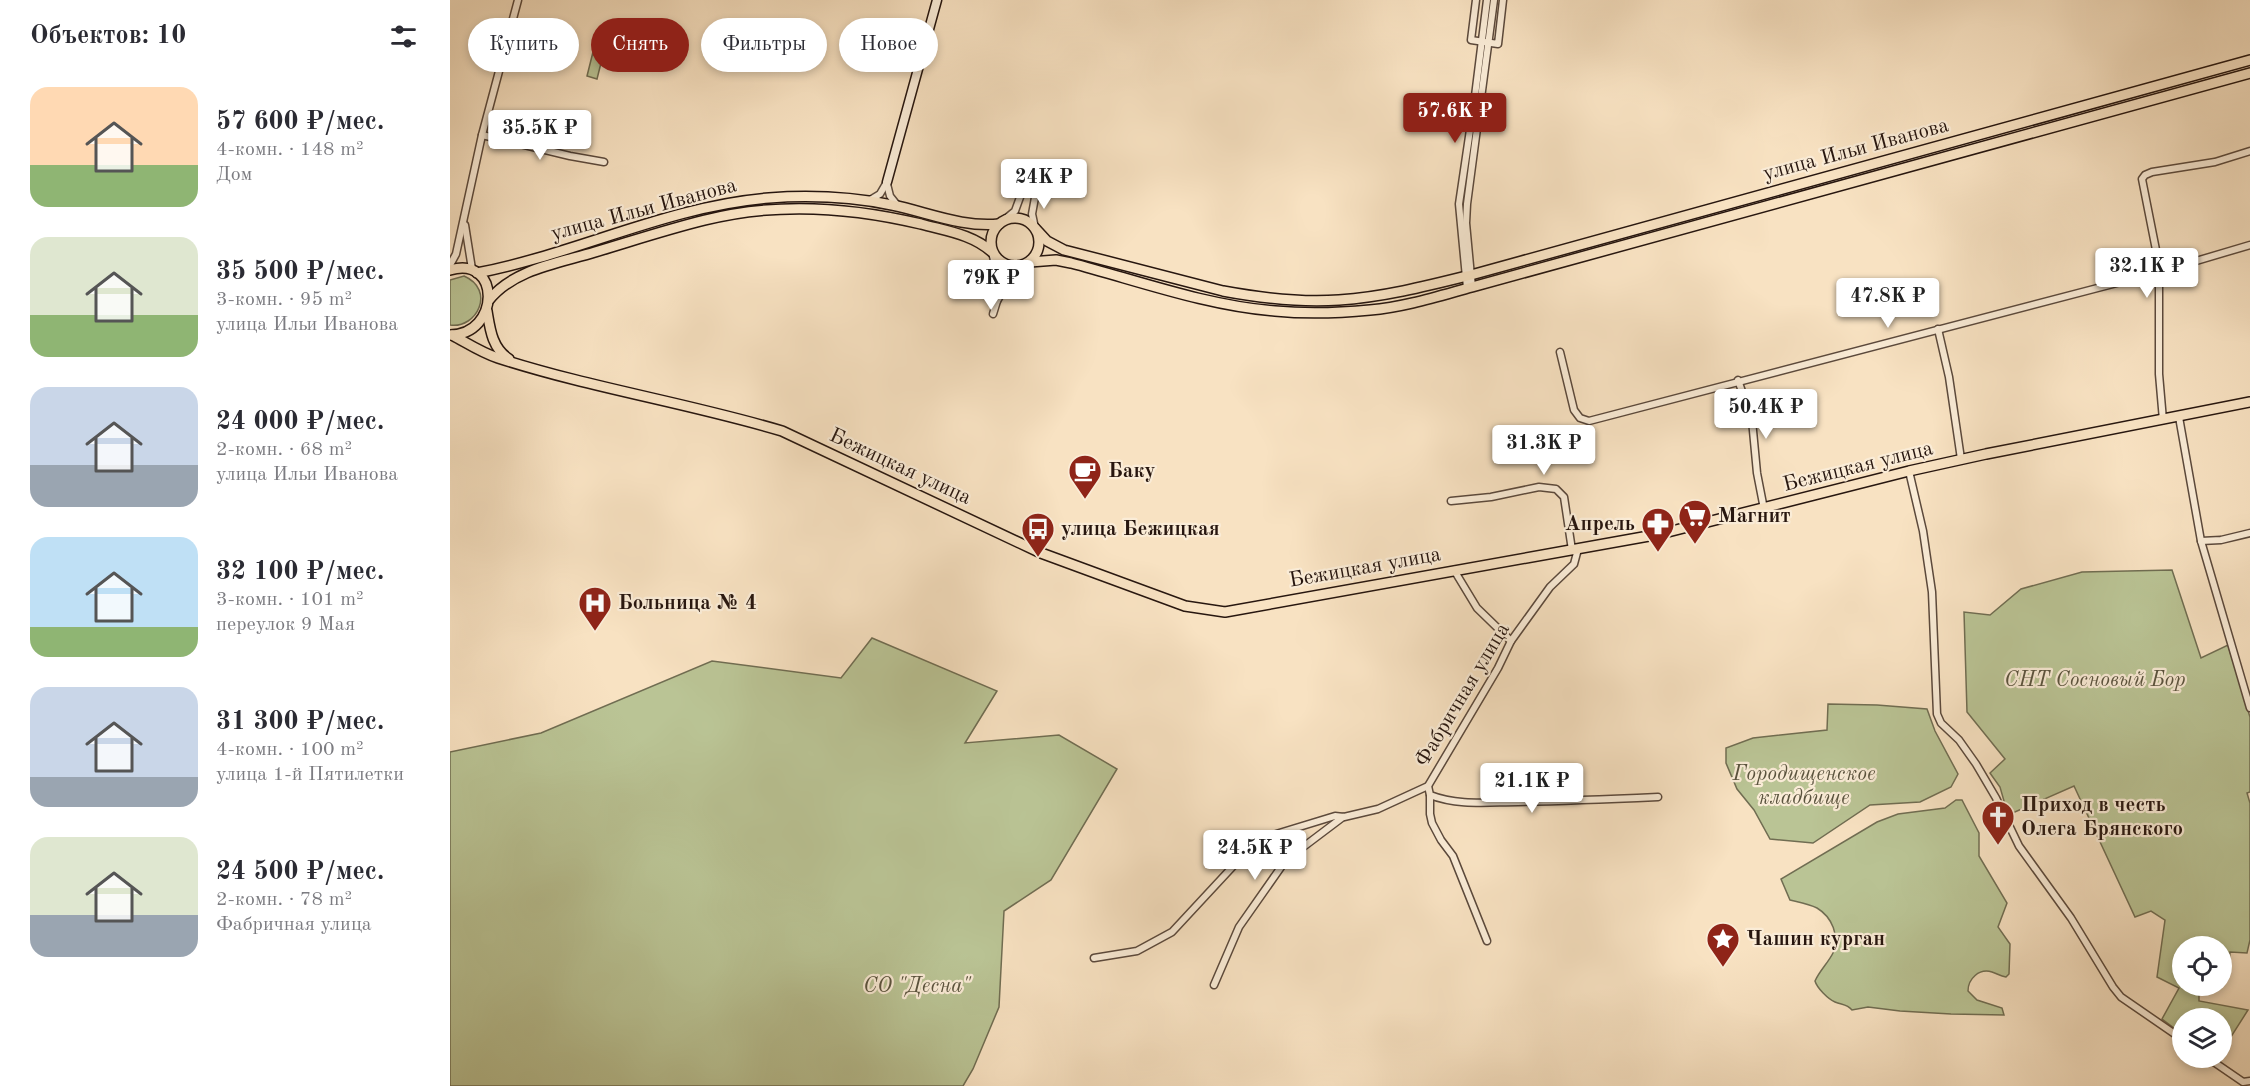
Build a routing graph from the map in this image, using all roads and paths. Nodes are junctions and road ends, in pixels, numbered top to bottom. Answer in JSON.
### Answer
{"nodes":[{"id":1,"x":518,"y":0,"type":"edge"},
{"id":2,"x":937,"y":0,"type":"edge"},
{"id":3,"x":1476,"y":0,"type":"edge"},
{"id":4,"x":1487,"y":0,"type":"edge"},
{"id":5,"x":1494,"y":0,"type":"edge"},
{"id":6,"x":1503,"y":0,"type":"edge"},
{"id":7,"x":1485,"y":42,"type":"junction"},
{"id":8,"x":2250,"y":60,"type":"edge"},
{"id":9,"x":2250,"y":73,"type":"edge"},
{"id":10,"x":482,"y":135,"type":"junction"},
{"id":11,"x":2250,"y":152,"type":"edge"},
{"id":12,"x":604,"y":162,"type":"dead end"},
{"id":13,"x":887,"y":182,"type":"junction"},
{"id":14,"x":1023,"y":189,"type":"dead end"},
{"id":15,"x":1036,"y":192,"type":"dead end"},
{"id":16,"x":866,"y":201,"type":"junction"},
{"id":17,"x":898,"y":207,"type":"junction"},
{"id":18,"x":464,"y":215,"type":"junction"},
{"id":19,"x":999,"y":224,"type":"junction"},
{"id":20,"x":1035,"y":228,"type":"junction"},
{"id":21,"x":2250,"y":245,"type":"edge"},
{"id":22,"x":992,"y":252,"type":"junction"},
{"id":23,"x":1025,"y":264,"type":"junction"},
{"id":24,"x":450,"y":265,"type":"edge"},
{"id":25,"x":450,"y":270,"type":"edge"},
{"id":26,"x":475,"y":271,"type":"junction"},
{"id":27,"x":2159,"y":272,"type":"junction"},
{"id":28,"x":1468,"y":276,"type":"junction"},
{"id":29,"x":1470,"y":288,"type":"junction"},
{"id":30,"x":489,"y":300,"type":"junction"},
{"id":31,"x":997,"y":301,"type":"junction"},
{"id":32,"x":487,"y":310,"type":"junction"},
{"id":33,"x":993,"y":314,"type":"dead end"},
{"id":34,"x":1938,"y":329,"type":"junction"},
{"id":35,"x":451,"y":335,"type":"edge"},
{"id":36,"x":1560,"y":352,"type":"dead end"},
{"id":37,"x":516,"y":362,"type":"junction"},
{"id":38,"x":1738,"y":380,"type":"junction"},
{"id":39,"x":2250,"y":402,"type":"edge"},
{"id":40,"x":2179,"y":417,"type":"junction"},
{"id":41,"x":2163,"y":420,"type":"junction"},
{"id":42,"x":1961,"y":459,"type":"junction"},
{"id":43,"x":1909,"y":471,"type":"junction"},
{"id":44,"x":1451,"y":501,"type":"dead end"},
{"id":45,"x":1764,"y":509,"type":"junction"},
{"id":46,"x":2250,"y":533,"type":"edge"},
{"id":47,"x":2201,"y":541,"type":"junction"},
{"id":48,"x":1575,"y":550,"type":"junction"},
{"id":49,"x":1454,"y":570,"type":"junction"},
{"id":50,"x":1512,"y":641,"type":"junction"},
{"id":51,"x":2250,"y":708,"type":"edge"},
{"id":52,"x":1428,"y":786,"type":"junction"},
{"id":53,"x":1430,"y":795,"type":"junction"},
{"id":54,"x":1659,"y":797,"type":"dead end"},
{"id":55,"x":1344,"y":817,"type":"junction"},
{"id":56,"x":1487,"y":941,"type":"dead end"},
{"id":57,"x":1094,"y":958,"type":"dead end"},
{"id":58,"x":1214,"y":985,"type":"dead end"},
{"id":59,"x":2172,"y":1032,"type":"edge"},
{"id":60,"x":2223,"y":1068,"type":"edge"},
{"id":61,"x":2250,"y":1081,"type":"edge"}],
"edges":[{"from":1,"to":10,"type":"street"},
{"from":2,"to":13,"type":"street"},
{"from":3,"to":7,"type":"street"},
{"from":4,"to":7,"type":"street"},
{"from":5,"to":7,"type":"street"},
{"from":6,"to":7,"type":"street"},
{"from":7,"to":28,"type":"street"},
{"from":8,"to":28,"type":"main road","name":"улица Ильи Иванова"},
{"from":9,"to":29,"type":"main road","name":"улица Ильи Иванова"},
{"from":10,"to":12,"type":"street"},
{"from":10,"to":18,"type":"street"},
{"from":11,"to":27,"type":"street"},
{"from":13,"to":16,"type":"street"},
{"from":13,"to":17,"type":"street"},
{"from":14,"to":19,"type":"street"},
{"from":15,"to":20,"type":"street"},
{"from":16,"to":17,"type":"main road","name":"улица Ильи Иванова"},
{"from":16,"to":26,"type":"main road","name":"улица Ильи Иванова"},
{"from":17,"to":19,"type":"main road","name":"улица Ильи Иванова"},
{"from":18,"to":24,"type":"street"},
{"from":18,"to":26,"type":"street"},
{"from":19,"to":20,"type":"main road"},
{"from":19,"to":22,"type":"main road"},
{"from":20,"to":23,"type":"main road"},
{"from":20,"to":28,"type":"main road","name":"улица Ильи Иванова"},
{"from":21,"to":27,"type":"street"},
{"from":22,"to":23,"type":"main road"},
{"from":22,"to":30,"type":"main road","name":"улица Ильи Иванова"},
{"from":22,"to":31,"type":"street"},
{"from":23,"to":29,"type":"main road","name":"улица Ильи Иванова"},
{"from":23,"to":31,"type":"street"},
{"from":25,"to":26,"type":"main road","name":"улица Ильи Иванова"},
{"from":26,"to":30,"type":"main road"},
{"from":27,"to":34,"type":"street"},
{"from":27,"to":41,"type":"street"},
{"from":28,"to":29,"type":"street"},
{"from":30,"to":32,"type":"main road"},
{"from":31,"to":33,"type":"street"},
{"from":32,"to":35,"type":"main road"},
{"from":32,"to":37,"type":"main road"},
{"from":34,"to":38,"type":"street"},
{"from":34,"to":42,"type":"street"},
{"from":35,"to":37,"type":"main road","name":"Бежицкая улица"},
{"from":36,"to":38,"type":"street"},
{"from":37,"to":49,"type":"main road","name":"Бежицкая улица"},
{"from":38,"to":45,"type":"street"},
{"from":39,"to":40,"type":"main road","name":"Бежицкая улица"},
{"from":40,"to":41,"type":"main road","name":"Бежицкая улица"},
{"from":40,"to":47,"type":"street"},
{"from":41,"to":42,"type":"main road","name":"Бежицкая улица"},
{"from":42,"to":43,"type":"main road","name":"Бежицкая улица"},
{"from":43,"to":45,"type":"main road","name":"Бежицкая улица"},
{"from":43,"to":59,"type":"street"},
{"from":44,"to":48,"type":"street"},
{"from":45,"to":48,"type":"main road","name":"Бежицкая улица"},
{"from":46,"to":47,"type":"street"},
{"from":47,"to":51,"type":"street"},
{"from":48,"to":49,"type":"main road","name":"Бежицкая улица"},
{"from":48,"to":50,"type":"street","name":"Фабричная улица"},
{"from":49,"to":50,"type":"street"},
{"from":50,"to":52,"type":"street","name":"Фабричная улица"},
{"from":52,"to":53,"type":"street","name":"Фабричная улица"},
{"from":52,"to":55,"type":"street","name":"Фабричная улица"},
{"from":53,"to":54,"type":"street"},
{"from":53,"to":56,"type":"street","name":"Фабричная улица"},
{"from":55,"to":57,"type":"street","name":"Фабричная улица"},
{"from":55,"to":58,"type":"street","name":"Фабричная улица"},
{"from":60,"to":61,"type":"street"}]}
